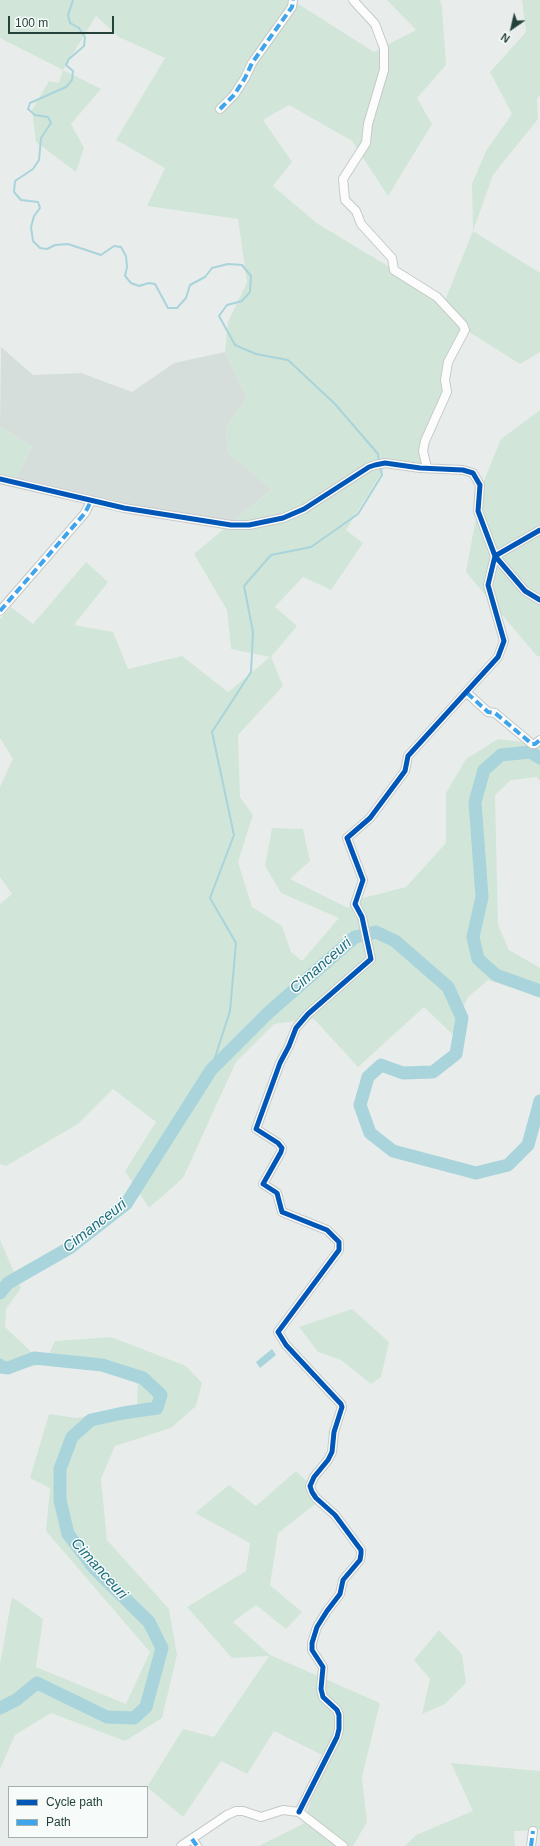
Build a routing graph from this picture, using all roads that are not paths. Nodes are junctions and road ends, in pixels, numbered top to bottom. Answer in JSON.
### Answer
{"nodes":[{"id":1,"x":293,"y":0,"type":"edge"},
{"id":2,"x":353,"y":0,"type":"edge"},
{"id":3,"x":220,"y":109,"type":"dead end"},
{"id":4,"x":427,"y":468,"type":"junction"},
{"id":5,"x":0,"y":479,"type":"edge"},
{"id":6,"x":91,"y":501,"type":"junction"},
{"id":7,"x":540,"y":530,"type":"edge"},
{"id":8,"x":495,"y":556,"type":"junction"},
{"id":9,"x":540,"y":600,"type":"edge"},
{"id":10,"x":1,"y":610,"type":"edge"},
{"id":11,"x":467,"y":693,"type":"junction"},
{"id":12,"x":540,"y":740,"type":"edge"},
{"id":13,"x":299,"y":1812,"type":"junction"},
{"id":14,"x":533,"y":1831,"type":"dead end"},
{"id":15,"x":192,"y":1839,"type":"junction"},
{"id":16,"x":181,"y":1846,"type":"edge"},
{"id":17,"x":197,"y":1846,"type":"edge"},
{"id":18,"x":343,"y":1846,"type":"edge"},
{"id":19,"x":531,"y":1846,"type":"edge"}],
"edges":[{"from":1,"to":3,"type":"street"},
{"from":2,"to":4,"type":"street"},
{"from":4,"to":6,"type":"street"},
{"from":4,"to":8,"type":"street"},
{"from":5,"to":6,"type":"street"},
{"from":6,"to":10,"type":"street"},
{"from":7,"to":8,"type":"street"},
{"from":8,"to":9,"type":"street"},
{"from":8,"to":11,"type":"street"},
{"from":11,"to":12,"type":"street"},
{"from":11,"to":13,"type":"street"},
{"from":13,"to":15,"type":"street"},
{"from":13,"to":18,"type":"street"},
{"from":14,"to":19,"type":"street"},
{"from":15,"to":16,"type":"street"},
{"from":15,"to":17,"type":"street"}]}
